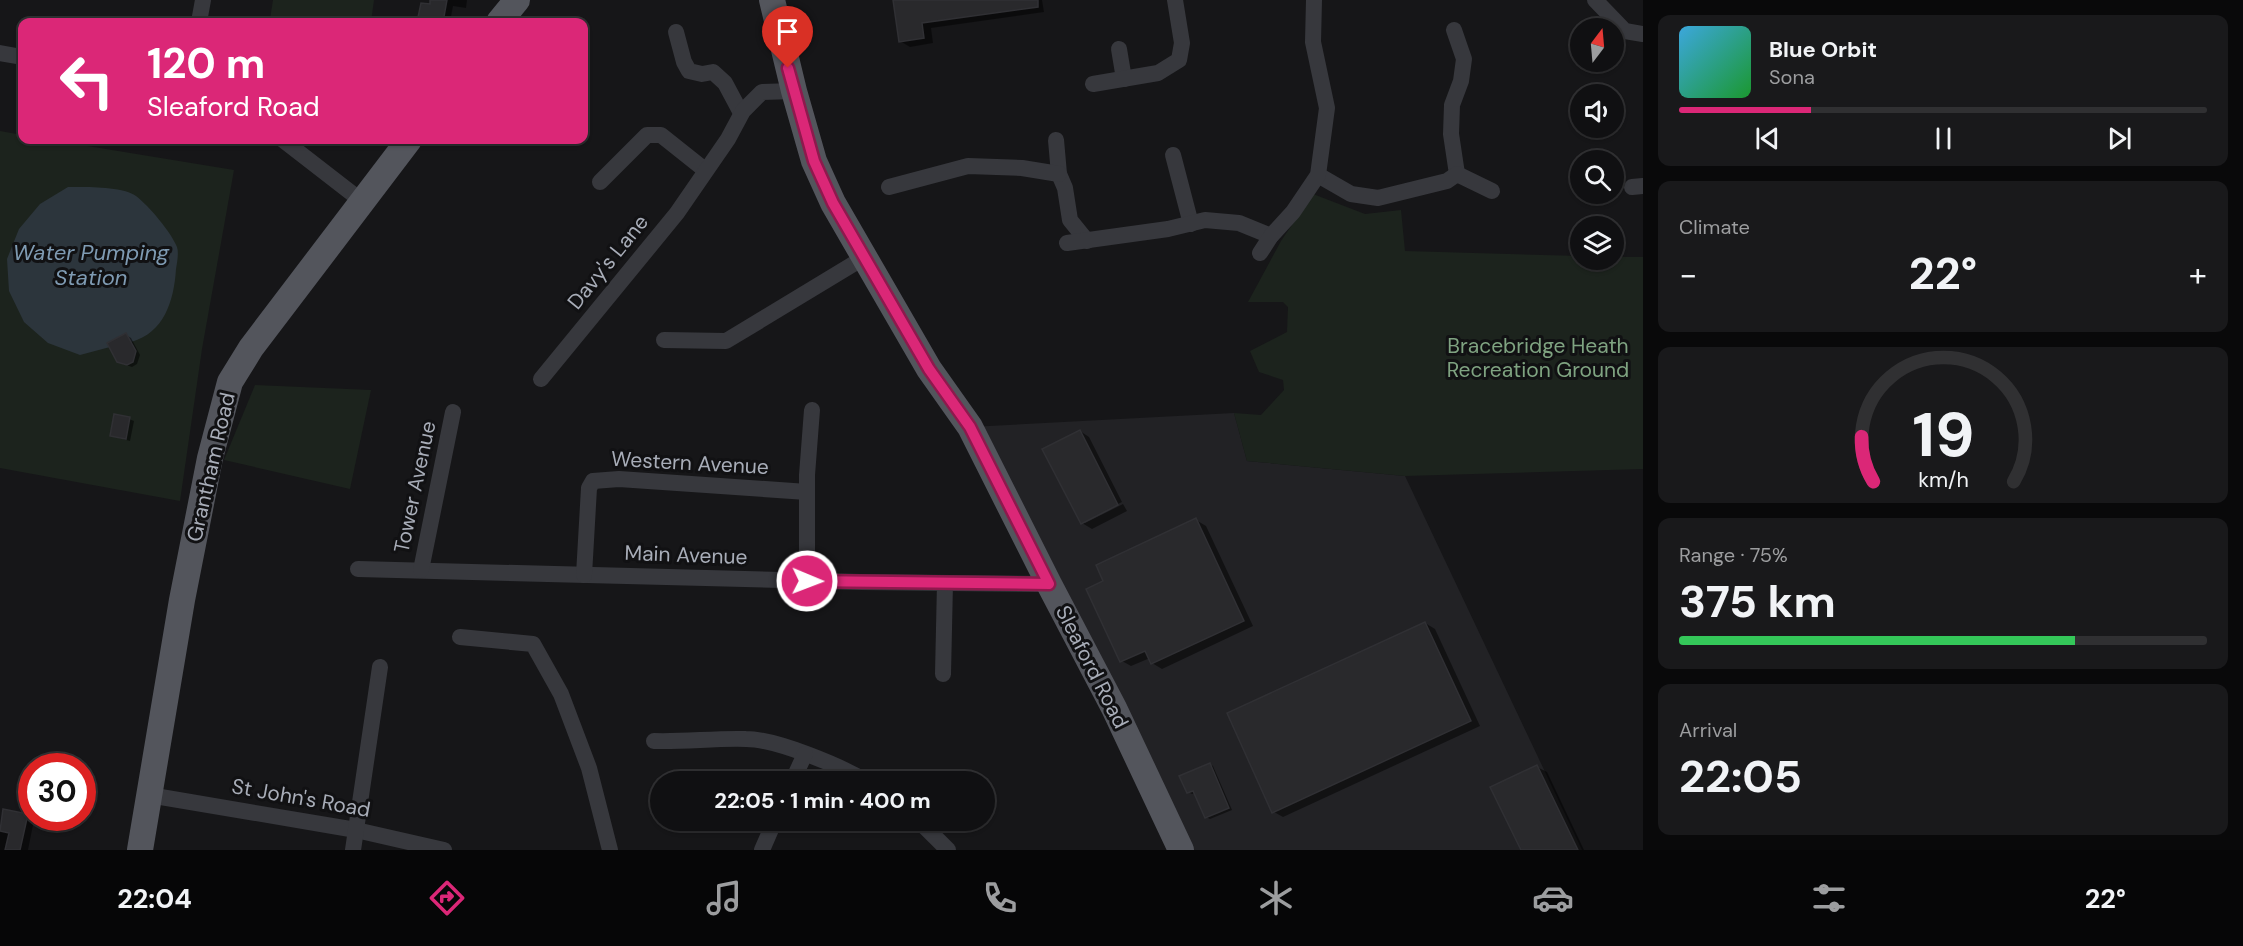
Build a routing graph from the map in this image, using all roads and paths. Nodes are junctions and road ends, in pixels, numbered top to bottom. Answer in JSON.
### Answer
{"nodes":[{"id":1,"x":203,"y":0,"type":"edge"},
{"id":2,"x":517,"y":0,"type":"edge"},
{"id":3,"x":772,"y":0,"type":"edge"},
{"id":4,"x":1175,"y":0,"type":"edge"},
{"id":5,"x":1314,"y":0,"type":"edge"},
{"id":6,"x":1595,"y":0,"type":"edge"},
{"id":7,"x":200,"y":18,"type":"edge"},
{"id":8,"x":502,"y":18,"type":"edge"},
{"id":9,"x":1454,"y":30,"type":"dead end"},
{"id":10,"x":676,"y":32,"type":"dead end"},
{"id":11,"x":1643,"y":34,"type":"edge"},
{"id":12,"x":1119,"y":49,"type":"dead end"},
{"id":13,"x":0,"y":53,"type":"edge"},
{"id":14,"x":18,"y":56,"type":"edge"},
{"id":15,"x":1124,"y":79,"type":"junction"},
{"id":16,"x":1093,"y":84,"type":"dead end"},
{"id":17,"x":794,"y":91,"type":"junction"},
{"id":18,"x":741,"y":113,"type":"junction"},
{"id":19,"x":1056,"y":140,"type":"dead end"},
{"id":20,"x":288,"y":144,"type":"edge"},
{"id":21,"x":406,"y":144,"type":"edge"},
{"id":22,"x":1173,"y":155,"type":"dead end"},
{"id":23,"x":705,"y":170,"type":"junction"},
{"id":24,"x":1059,"y":174,"type":"junction"},
{"id":25,"x":1457,"y":174,"type":"junction"},
{"id":26,"x":1318,"y":175,"type":"junction"},
{"id":27,"x":600,"y":182,"type":"dead end"},
{"id":28,"x":889,"y":186,"type":"dead end"},
{"id":29,"x":1492,"y":191,"type":"dead end"},
{"id":30,"x":363,"y":202,"type":"junction"},
{"id":31,"x":1191,"y":224,"type":"junction"},
{"id":32,"x":1271,"y":236,"type":"junction"},
{"id":33,"x":1087,"y":242,"type":"junction"},
{"id":34,"x":1067,"y":243,"type":"dead end"},
{"id":35,"x":1260,"y":253,"type":"dead end"},
{"id":36,"x":865,"y":257,"type":"junction"},
{"id":37,"x":664,"y":340,"type":"dead end"},
{"id":38,"x":541,"y":379,"type":"dead end"},
{"id":39,"x":812,"y":410,"type":"dead end"},
{"id":40,"x":453,"y":412,"type":"dead end"},
{"id":41,"x":807,"y":492,"type":"junction"},
{"id":42,"x":358,"y":569,"type":"dead end"},
{"id":43,"x":421,"y":570,"type":"junction"},
{"id":44,"x":584,"y":575,"type":"junction"},
{"id":45,"x":807,"y":581,"type":"junction"},
{"id":46,"x":945,"y":583,"type":"junction"},
{"id":47,"x":1049,"y":584,"type":"junction"},
{"id":48,"x":460,"y":637,"type":"dead end"},
{"id":49,"x":380,"y":667,"type":"dead end"},
{"id":50,"x":943,"y":674,"type":"dead end"},
{"id":51,"x":654,"y":741,"type":"dead end"},
{"id":52,"x":805,"y":754,"type":"junction"},
{"id":53,"x":797,"y":771,"type":"edge"},
{"id":54,"x":849,"y":771,"type":"edge"},
{"id":55,"x":149,"y":795,"type":"junction"},
{"id":56,"x":357,"y":830,"type":"junction"},
{"id":57,"x":770,"y":831,"type":"edge"},
{"id":58,"x":929,"y":831,"type":"edge"},
{"id":59,"x":140,"y":850,"type":"edge"},
{"id":60,"x":353,"y":850,"type":"edge"},
{"id":61,"x":444,"y":850,"type":"edge"},
{"id":62,"x":610,"y":850,"type":"edge"},
{"id":63,"x":762,"y":850,"type":"edge"},
{"id":64,"x":948,"y":850,"type":"edge"},
{"id":65,"x":1181,"y":850,"type":"edge"}],
"edges":[{"from":1,"to":7,"type":"street"},
{"from":2,"to":8,"type":"main road"},
{"from":3,"to":17,"type":"main road","name":"Sleaford Road"},
{"from":4,"to":15,"type":"street"},
{"from":5,"to":26,"type":"street"},
{"from":6,"to":11,"type":"street"},
{"from":9,"to":25,"type":"street"},
{"from":10,"to":18,"type":"street"},
{"from":12,"to":15,"type":"street"},
{"from":13,"to":14,"type":"street"},
{"from":15,"to":16,"type":"street"},
{"from":17,"to":18,"type":"street","name":"Davy's Lane"},
{"from":17,"to":36,"type":"main road","name":"Sleaford Road"},
{"from":18,"to":23,"type":"street","name":"Davy's Lane"},
{"from":19,"to":24,"type":"street"},
{"from":20,"to":30,"type":"street"},
{"from":21,"to":30,"type":"main road","name":"Grantham Road"},
{"from":22,"to":31,"type":"street"},
{"from":23,"to":27,"type":"street"},
{"from":23,"to":38,"type":"street","name":"Davy's Lane"},
{"from":24,"to":28,"type":"street"},
{"from":24,"to":33,"type":"street"},
{"from":25,"to":26,"type":"street"},
{"from":25,"to":29,"type":"street"},
{"from":26,"to":32,"type":"street"},
{"from":30,"to":55,"type":"main road","name":"Grantham Road"},
{"from":31,"to":32,"type":"street"},
{"from":31,"to":33,"type":"street"},
{"from":32,"to":35,"type":"street"},
{"from":33,"to":34,"type":"street"},
{"from":36,"to":37,"type":"street"},
{"from":36,"to":47,"type":"main road","name":"Sleaford Road"},
{"from":39,"to":41,"type":"street"},
{"from":40,"to":43,"type":"street","name":"Tower Avenue"},
{"from":41,"to":44,"type":"street","name":"Western Avenue"},
{"from":41,"to":45,"type":"street"},
{"from":42,"to":43,"type":"street","name":"Main Avenue"},
{"from":43,"to":44,"type":"street","name":"Main Avenue"},
{"from":44,"to":45,"type":"street","name":"Main Avenue"},
{"from":45,"to":46,"type":"street","name":"Main Avenue"},
{"from":46,"to":47,"type":"street","name":"Main Avenue"},
{"from":46,"to":50,"type":"street"},
{"from":47,"to":65,"type":"main road","name":"Sleaford Road"},
{"from":48,"to":62,"type":"street"},
{"from":49,"to":56,"type":"street"},
{"from":51,"to":52,"type":"street"},
{"from":52,"to":53,"type":"street"},
{"from":52,"to":54,"type":"street"},
{"from":55,"to":56,"type":"street","name":"St John's Road"},
{"from":55,"to":59,"type":"main road","name":"Grantham Road"},
{"from":56,"to":60,"type":"street"},
{"from":56,"to":61,"type":"street","name":"St John's Road"},
{"from":57,"to":63,"type":"street"},
{"from":58,"to":64,"type":"street"}]}
